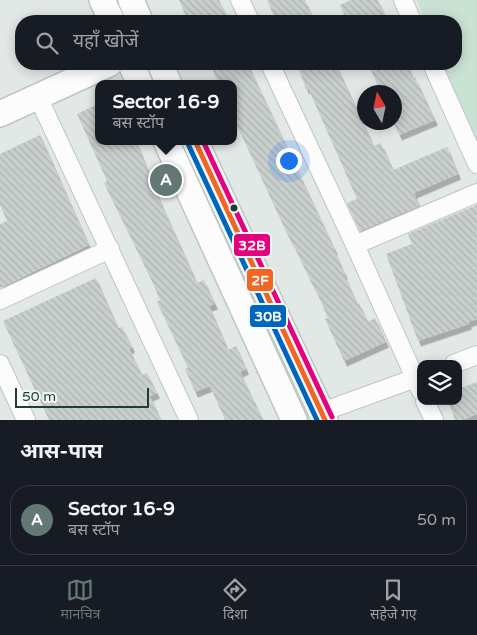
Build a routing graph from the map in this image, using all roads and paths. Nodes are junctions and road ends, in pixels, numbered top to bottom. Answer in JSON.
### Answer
{"nodes":[{"id":1,"x":102,"y":0,"type":"edge"},
{"id":2,"x":131,"y":0,"type":"edge"},
{"id":3,"x":240,"y":0,"type":"edge"},
{"id":4,"x":403,"y":0,"type":"edge"},
{"id":5,"x":109,"y":15,"type":"edge"},
{"id":6,"x":137,"y":15,"type":"edge"},
{"id":7,"x":247,"y":15,"type":"edge"},
{"id":8,"x":409,"y":15,"type":"edge"},
{"id":9,"x":96,"y":70,"type":"edge"},
{"id":10,"x":273,"y":70,"type":"edge"},
{"id":11,"x":435,"y":70,"type":"edge"},
{"id":12,"x":38,"y":97,"type":"junction"},
{"id":13,"x":0,"y":114,"type":"edge"},
{"id":14,"x":168,"y":145,"type":"edge"},
{"id":15,"x":197,"y":145,"type":"edge"},
{"id":16,"x":477,"y":164,"type":"edge"},
{"id":17,"x":477,"y":193,"type":"edge"},
{"id":18,"x":355,"y":245,"type":"junction"},
{"id":19,"x":110,"y":250,"type":"junction"},
{"id":20,"x":0,"y":300,"type":"edge"},
{"id":21,"x":477,"y":356,"type":"edge"},
{"id":22,"x":462,"y":361,"type":"edge"},
{"id":23,"x":0,"y":364,"type":"edge"},
{"id":24,"x":417,"y":378,"type":"edge"},
{"id":25,"x":417,"y":383,"type":"edge"},
{"id":26,"x":427,"y":405,"type":"edge"},
{"id":27,"x":323,"y":416,"type":"edge"},
{"id":28,"x":26,"y":420,"type":"edge"},
{"id":29,"x":189,"y":420,"type":"edge"},
{"id":30,"x":294,"y":420,"type":"edge"},
{"id":31,"x":434,"y":420,"type":"edge"}],
"edges":[{"from":1,"to":5,"type":"street"},
{"from":2,"to":6,"type":"street"},
{"from":3,"to":7,"type":"street"},
{"from":4,"to":8,"type":"street"},
{"from":9,"to":12,"type":"street"},
{"from":10,"to":18,"type":"street"},
{"from":11,"to":16,"type":"street"},
{"from":12,"to":13,"type":"street"},
{"from":12,"to":19,"type":"street"},
{"from":14,"to":30,"type":"street"},
{"from":15,"to":27,"type":"street"},
{"from":17,"to":18,"type":"street"},
{"from":18,"to":24,"type":"street"},
{"from":19,"to":20,"type":"street"},
{"from":19,"to":29,"type":"street"},
{"from":21,"to":22,"type":"street"},
{"from":23,"to":28,"type":"street"},
{"from":25,"to":27,"type":"street"},
{"from":26,"to":31,"type":"street"}]}
